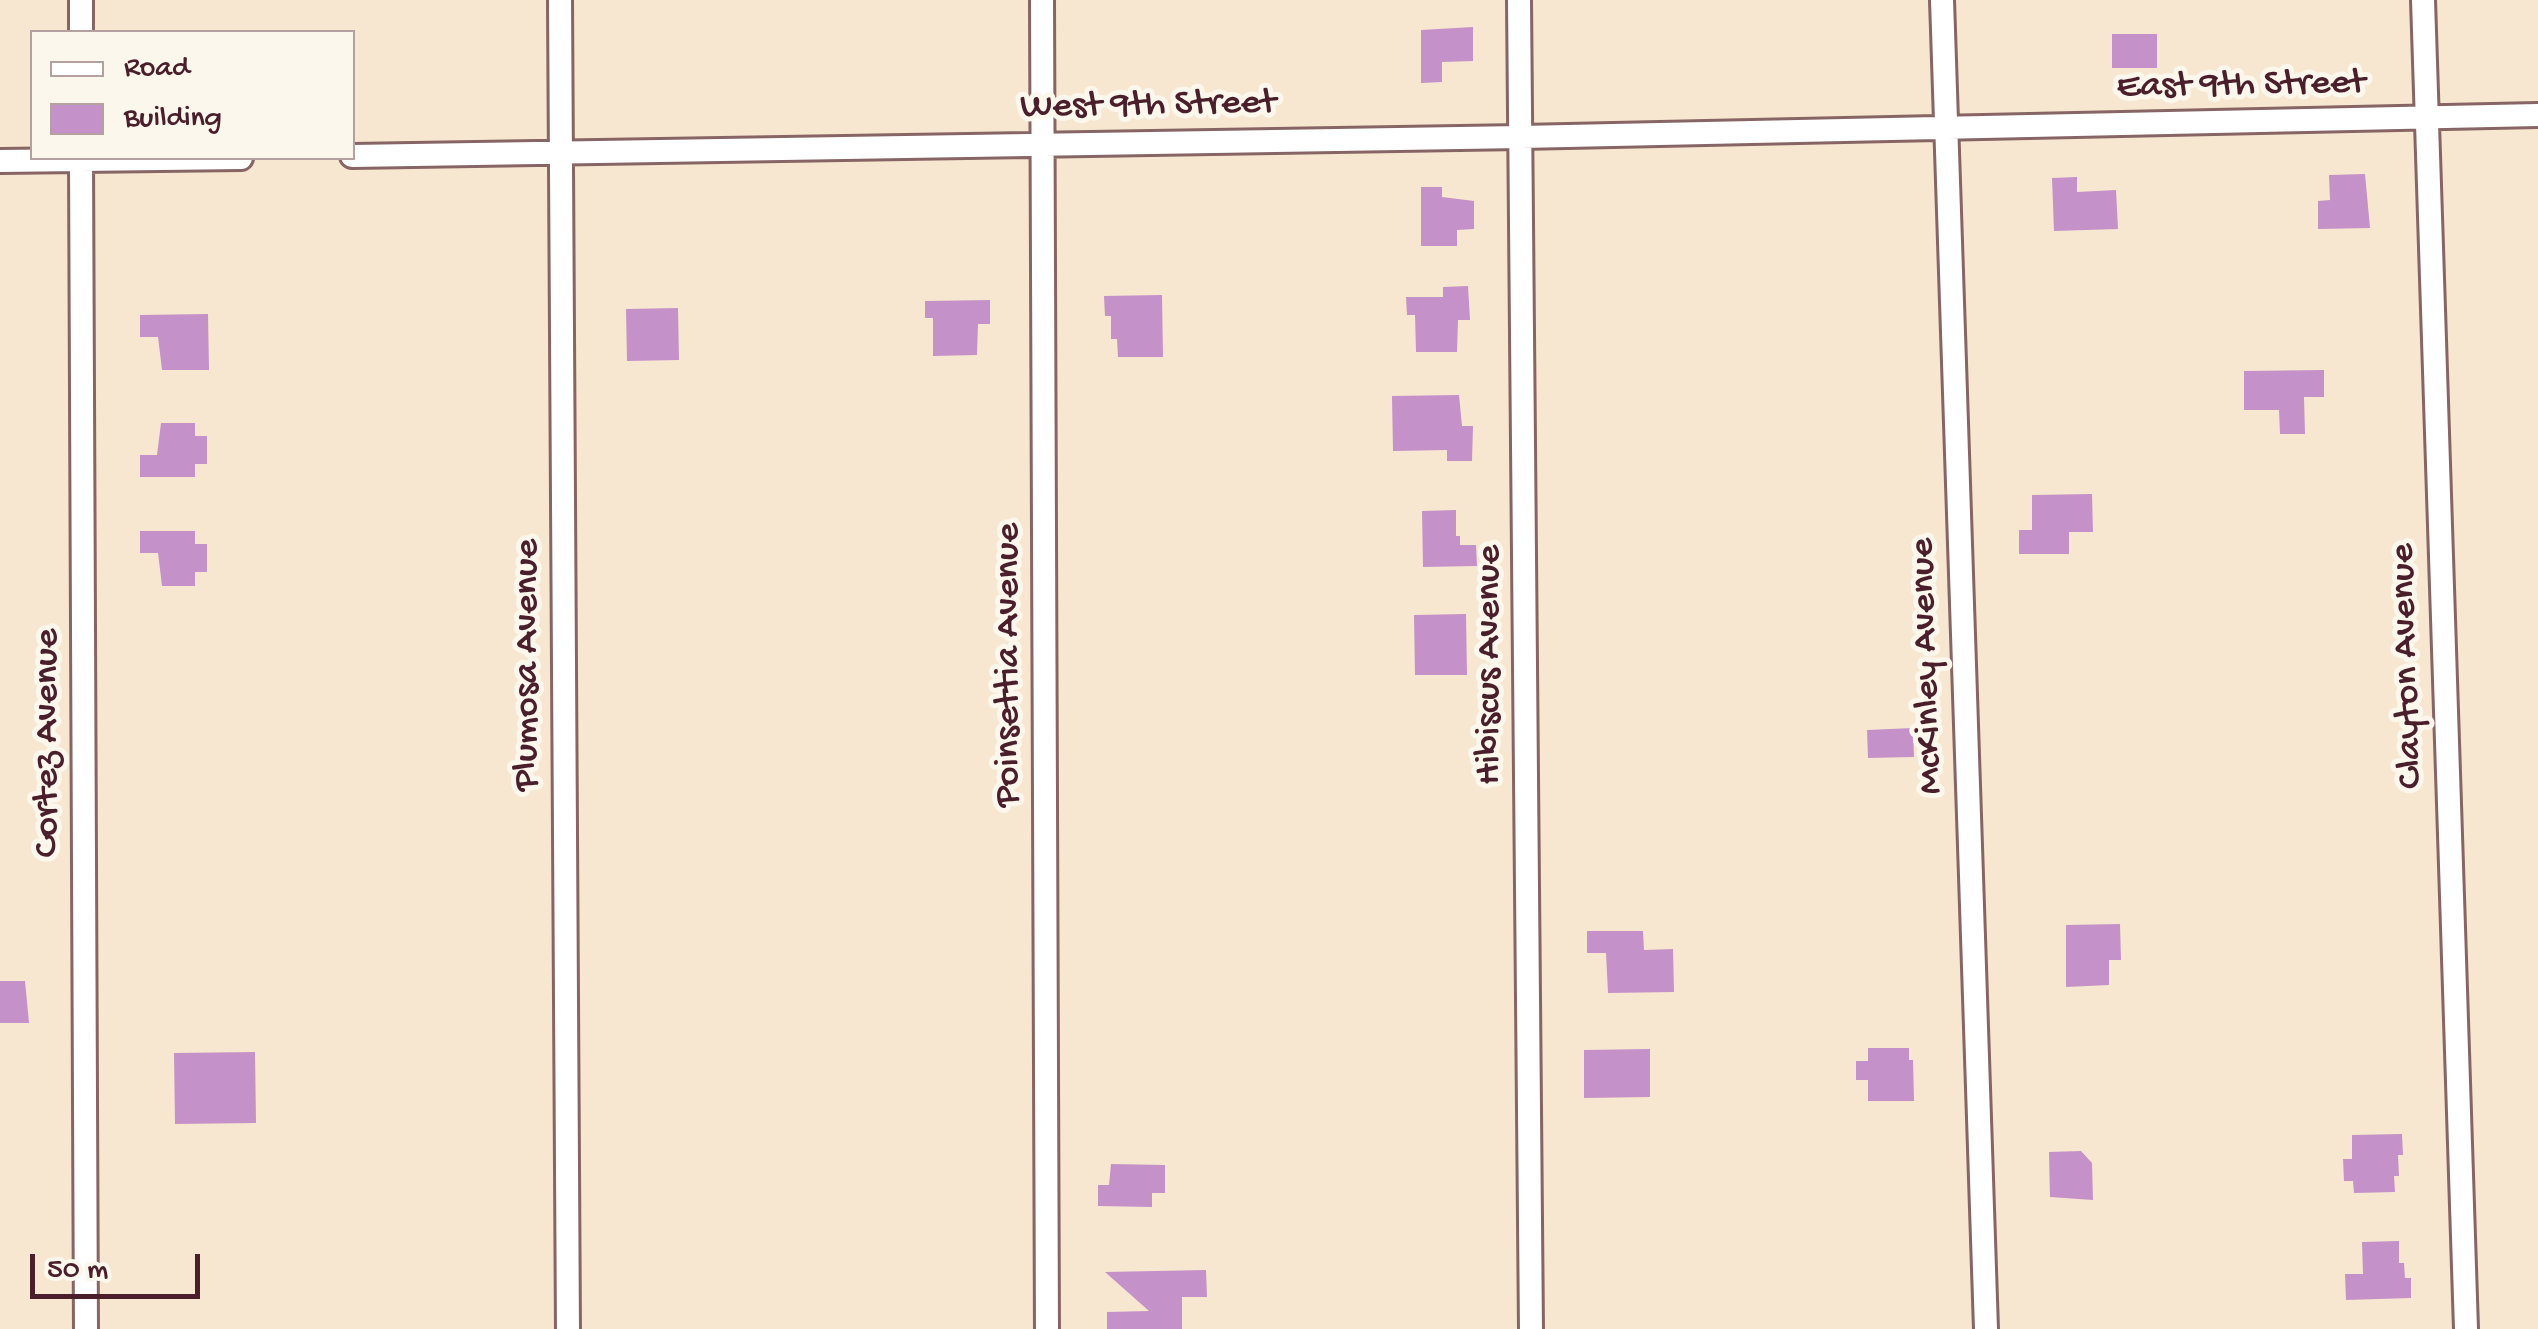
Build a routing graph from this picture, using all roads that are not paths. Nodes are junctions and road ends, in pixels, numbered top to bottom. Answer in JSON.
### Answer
{"nodes":[{"id":1,"x":80,"y":0,"type":"edge"},
{"id":2,"x":560,"y":0,"type":"edge"},
{"id":3,"x":1042,"y":0,"type":"edge"},
{"id":4,"x":1519,"y":0,"type":"edge"},
{"id":5,"x":1942,"y":0,"type":"edge"},
{"id":6,"x":2423,"y":0,"type":"edge"},
{"id":7,"x":81,"y":30,"type":"edge"},
{"id":8,"x":2538,"y":115,"type":"edge"},
{"id":9,"x":2426,"y":118,"type":"junction"},
{"id":10,"x":1946,"y":129,"type":"junction"},
{"id":11,"x":1522,"y":137,"type":"junction"},
{"id":12,"x":1043,"y":143,"type":"junction"},
{"id":13,"x":560,"y":152,"type":"junction"},
{"id":14,"x":355,"y":156,"type":"edge"},
{"id":15,"x":54,"y":160,"type":"edge"},
{"id":16,"x":81,"y":160,"type":"edge"},
{"id":17,"x":0,"y":162,"type":"edge"},
{"id":18,"x":86,"y":1329,"type":"edge"},
{"id":19,"x":568,"y":1329,"type":"edge"},
{"id":20,"x":1048,"y":1329,"type":"edge"},
{"id":21,"x":1531,"y":1329,"type":"edge"},
{"id":22,"x":1986,"y":1329,"type":"edge"},
{"id":23,"x":2466,"y":1329,"type":"edge"}],
"edges":[{"from":1,"to":7,"type":"street"},
{"from":2,"to":13,"type":"street","name":"Plumosa Avenue"},
{"from":3,"to":12,"type":"street","name":"Poinsettia Avenue"},
{"from":4,"to":11,"type":"street","name":"Hibiscus Avenue"},
{"from":5,"to":10,"type":"street","name":"McKinley Avenue"},
{"from":6,"to":9,"type":"street","name":"Clayton Avenue"},
{"from":8,"to":9,"type":"street","name":"East 9th Street"},
{"from":9,"to":10,"type":"street","name":"East 9th Street"},
{"from":9,"to":23,"type":"street","name":"Clayton Avenue"},
{"from":10,"to":11,"type":"street","name":"West 9th Street"},
{"from":10,"to":22,"type":"street","name":"McKinley Avenue"},
{"from":11,"to":12,"type":"street","name":"West 9th Street"},
{"from":11,"to":21,"type":"street","name":"Hibiscus Avenue"},
{"from":12,"to":13,"type":"street","name":"West 9th Street"},
{"from":12,"to":20,"type":"street","name":"Poinsettia Avenue"},
{"from":13,"to":14,"type":"street","name":"West 9th Street"},
{"from":13,"to":19,"type":"street","name":"Plumosa Avenue"},
{"from":15,"to":17,"type":"street"},
{"from":16,"to":18,"type":"street","name":"Cortez Avenue"}]}
